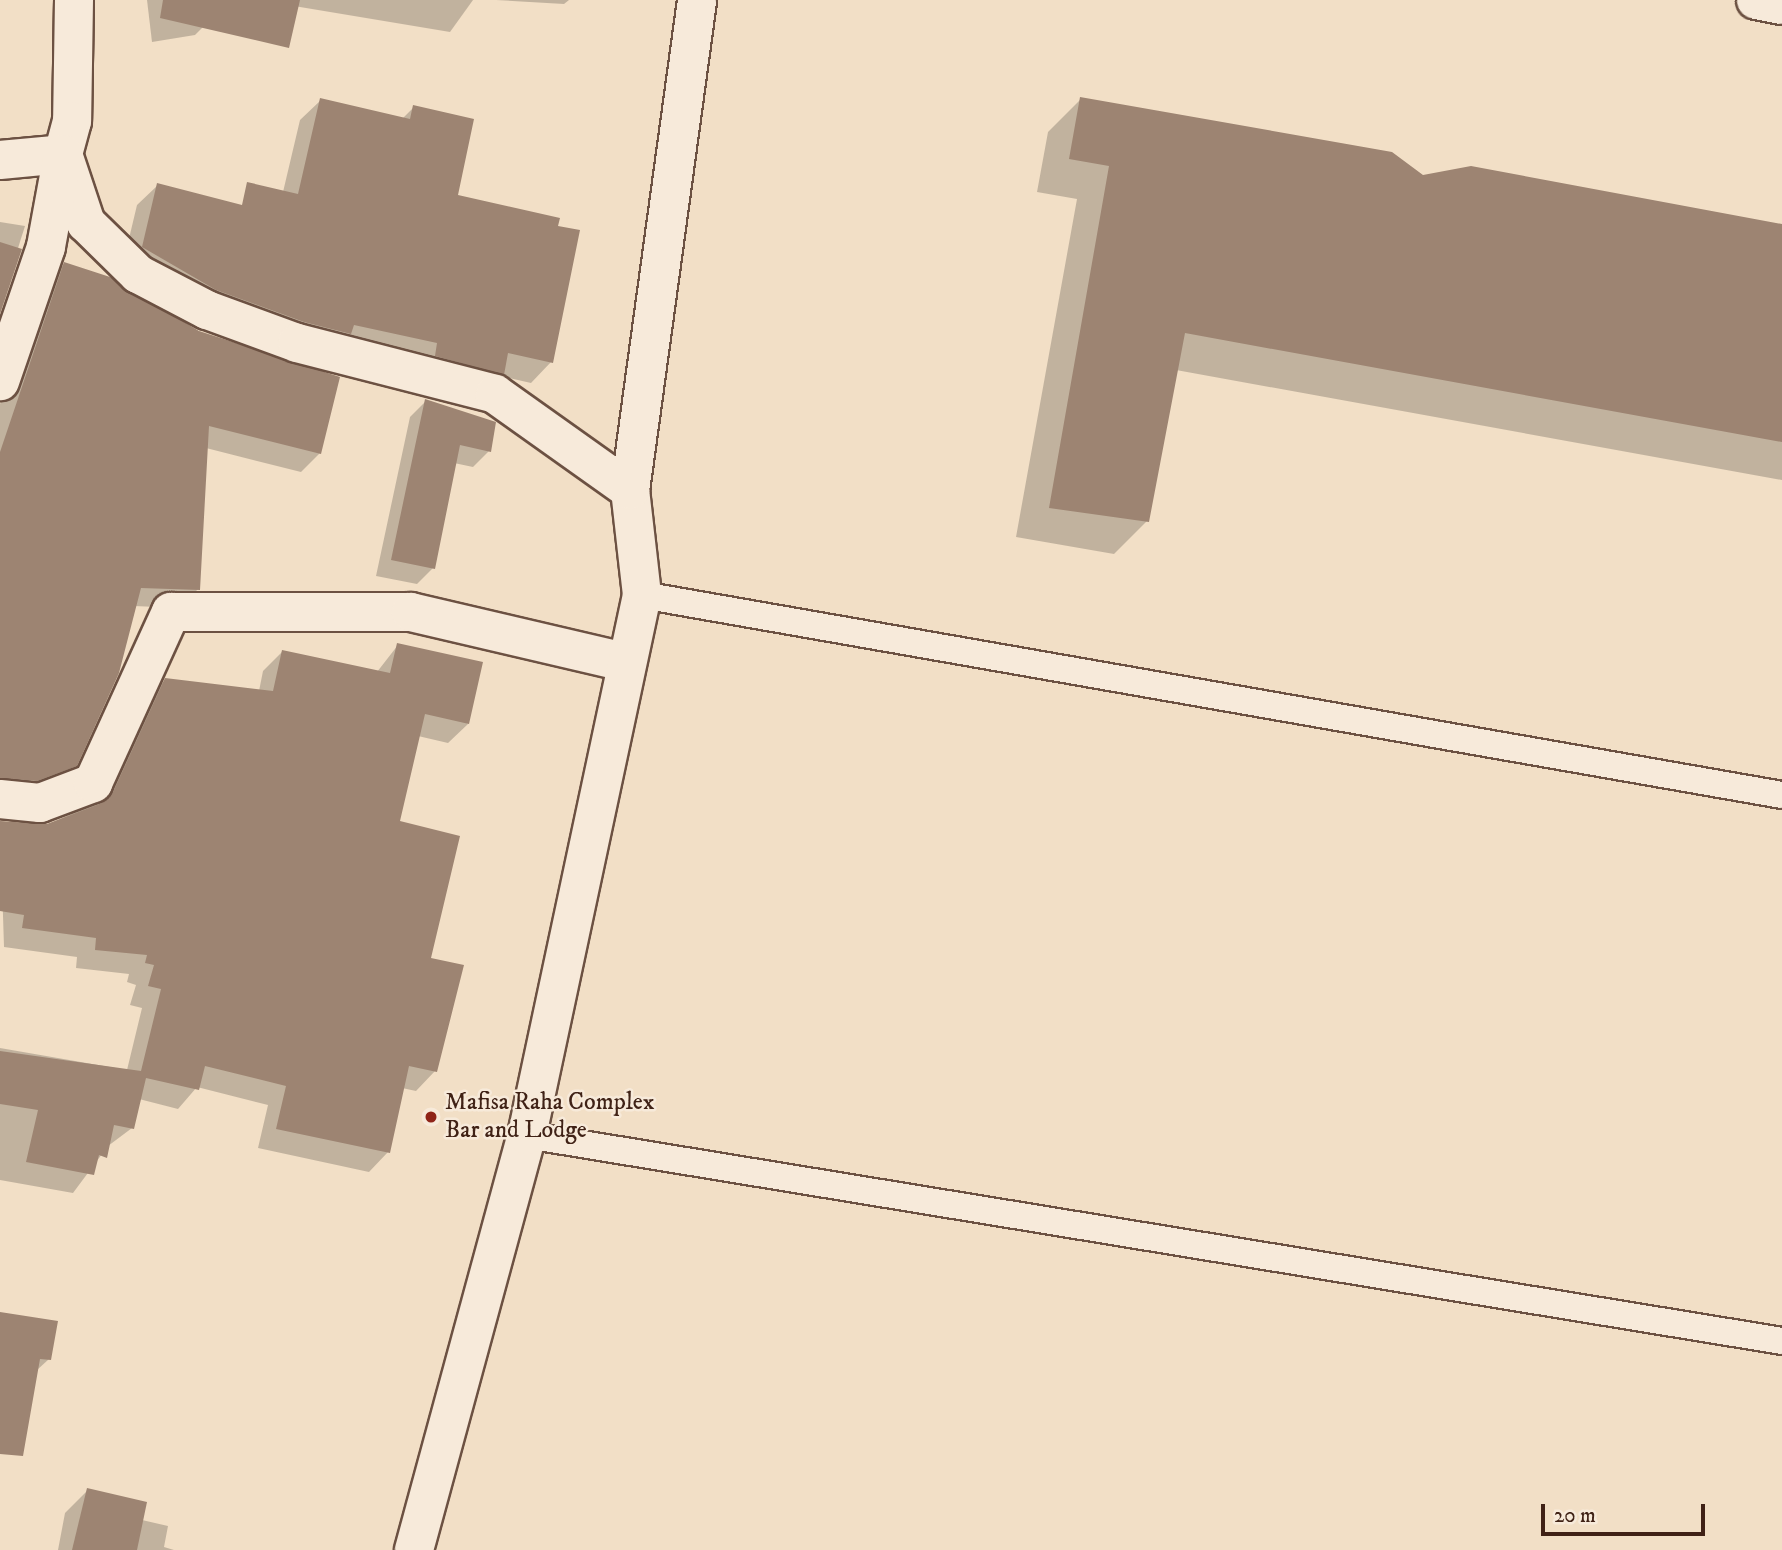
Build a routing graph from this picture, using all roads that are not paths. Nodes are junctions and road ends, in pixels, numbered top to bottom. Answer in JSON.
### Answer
{"nodes":[{"id":1,"x":74,"y":0,"type":"edge"},
{"id":2,"x":697,"y":0,"type":"edge"},
{"id":3,"x":1756,"y":0,"type":"edge"},
{"id":4,"x":1782,"y":5,"type":"edge"},
{"id":5,"x":63,"y":154,"type":"junction"},
{"id":6,"x":0,"y":160,"type":"edge"},
{"id":7,"x":0,"y":381,"type":"edge"},
{"id":8,"x":631,"y":490,"type":"junction"},
{"id":9,"x":642,"y":595,"type":"junction"},
{"id":10,"x":624,"y":662,"type":"junction"},
{"id":11,"x":1782,"y":796,"type":"edge"},
{"id":12,"x":0,"y":799,"type":"edge"},
{"id":13,"x":527,"y":1135,"type":"junction"},
{"id":14,"x":1782,"y":1341,"type":"edge"},
{"id":15,"x":414,"y":1550,"type":"edge"}],
"edges":[{"from":1,"to":5,"type":"street"},
{"from":2,"to":8,"type":"street"},
{"from":3,"to":4,"type":"street"},
{"from":5,"to":6,"type":"street"},
{"from":5,"to":7,"type":"street"},
{"from":5,"to":8,"type":"street"},
{"from":8,"to":9,"type":"street"},
{"from":9,"to":10,"type":"street"},
{"from":9,"to":11,"type":"lane"},
{"from":10,"to":12,"type":"street"},
{"from":10,"to":13,"type":"street"},
{"from":13,"to":14,"type":"lane"},
{"from":13,"to":15,"type":"street"}]}
